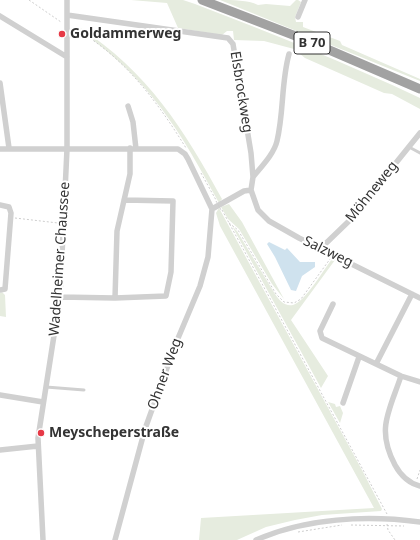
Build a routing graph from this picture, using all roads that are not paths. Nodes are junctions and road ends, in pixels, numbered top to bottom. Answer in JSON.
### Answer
{"nodes":[{"id":1,"x":67,"y":0,"type":"edge"},
{"id":2,"x":202,"y":0,"type":"edge"},
{"id":3,"x":305,"y":0,"type":"edge"},
{"id":4,"x":67,"y":15,"type":"junction"},
{"id":5,"x":0,"y":16,"type":"edge"},
{"id":6,"x":298,"y":16,"type":"dead end"},
{"id":7,"x":289,"y":54,"type":"dead end"},
{"id":8,"x":67,"y":57,"type":"junction"},
{"id":9,"x":0,"y":83,"type":"edge"},
{"id":10,"x":420,"y":89,"type":"edge"},
{"id":11,"x":128,"y":106,"type":"dead end"},
{"id":12,"x":420,"y":133,"type":"edge"},
{"id":13,"x":408,"y":147,"type":"junction"},
{"id":14,"x":0,"y":148,"type":"edge"},
{"id":15,"x":9,"y":148,"type":"junction"},
{"id":16,"x":133,"y":148,"type":"junction"},
{"id":17,"x":67,"y":149,"type":"junction"},
{"id":18,"x":420,"y":153,"type":"edge"},
{"id":19,"x":253,"y":177,"type":"junction"},
{"id":20,"x":251,"y":190,"type":"junction"},
{"id":21,"x":124,"y":200,"type":"junction"},
{"id":22,"x":0,"y":205,"type":"edge"},
{"id":23,"x":212,"y":208,"type":"junction"},
{"id":24,"x":321,"y":248,"type":"junction"},
{"id":25,"x":0,"y":290,"type":"edge"},
{"id":26,"x":412,"y":294,"type":"junction"},
{"id":27,"x":60,"y":297,"type":"junction"},
{"id":28,"x":115,"y":298,"type":"junction"},
{"id":29,"x":420,"y":298,"type":"edge"},
{"id":30,"x":333,"y":304,"type":"dead end"},
{"id":31,"x":359,"y":357,"type":"junction"},
{"id":32,"x":376,"y":364,"type":"junction"},
{"id":33,"x":401,"y":376,"type":"junction"},
{"id":34,"x":420,"y":382,"type":"edge"},
{"id":35,"x":45,"y":387,"type":"junction"},
{"id":36,"x":84,"y":390,"type":"dead end"},
{"id":37,"x":0,"y":395,"type":"edge"},
{"id":38,"x":43,"y":402,"type":"junction"},
{"id":39,"x":342,"y":403,"type":"dead end"},
{"id":40,"x":38,"y":446,"type":"junction"},
{"id":41,"x":0,"y":450,"type":"edge"},
{"id":42,"x":417,"y":485,"type":"edge"},
{"id":43,"x":420,"y":522,"type":"edge"},
{"id":44,"x":43,"y":540,"type":"edge"},
{"id":45,"x":115,"y":540,"type":"edge"},
{"id":46,"x":256,"y":540,"type":"edge"}],
"edges":[{"from":1,"to":4,"type":"street","name":"Wadelheimer Chaussee"},
{"from":2,"to":10,"type":"highway","number":"B 70"},
{"from":3,"to":6,"type":"street"},
{"from":4,"to":8,"type":"street","name":"Wadelheimer Chaussee"},
{"from":4,"to":19,"type":"street","name":"Elsbrockweg"},
{"from":5,"to":8,"type":"street"},
{"from":7,"to":19,"type":"street"},
{"from":8,"to":17,"type":"street","name":"Wadelheimer Chaussee"},
{"from":9,"to":15,"type":"street"},
{"from":11,"to":16,"type":"street"},
{"from":12,"to":13,"type":"street","name":"Möhneweg"},
{"from":13,"to":18,"type":"lane"},
{"from":13,"to":24,"type":"street","name":"Möhneweg"},
{"from":14,"to":15,"type":"street"},
{"from":15,"to":17,"type":"street"},
{"from":16,"to":17,"type":"street"},
{"from":16,"to":21,"type":"street"},
{"from":16,"to":23,"type":"street"},
{"from":17,"to":27,"type":"street","name":"Wadelheimer Chaussee"},
{"from":19,"to":20,"type":"street","name":"Elsbrockweg"},
{"from":20,"to":23,"type":"street"},
{"from":20,"to":24,"type":"street","name":"Salzweg"},
{"from":21,"to":28,"type":"street"},
{"from":21,"to":28,"type":"street"},
{"from":22,"to":25,"type":"street"},
{"from":23,"to":45,"type":"street","name":"Ohner Weg"},
{"from":24,"to":26,"type":"street","name":"Salzweg"},
{"from":26,"to":29,"type":"street","name":"Salzweg"},
{"from":26,"to":32,"type":"street"},
{"from":27,"to":28,"type":"street"},
{"from":27,"to":35,"type":"street","name":"Wadelheimer Chaussee"},
{"from":30,"to":31,"type":"street"},
{"from":31,"to":32,"type":"street"},
{"from":31,"to":39,"type":"street"},
{"from":32,"to":33,"type":"street"},
{"from":33,"to":34,"type":"street"},
{"from":33,"to":42,"type":"street"},
{"from":35,"to":36,"type":"lane"},
{"from":35,"to":38,"type":"street","name":"Wadelheimer Chaussee"},
{"from":37,"to":38,"type":"street"},
{"from":38,"to":40,"type":"street","name":"Wadelheimer Chaussee"},
{"from":40,"to":41,"type":"street"},
{"from":40,"to":44,"type":"street","name":"Wadelheimer Chaussee"},
{"from":43,"to":46,"type":"street"}]}
